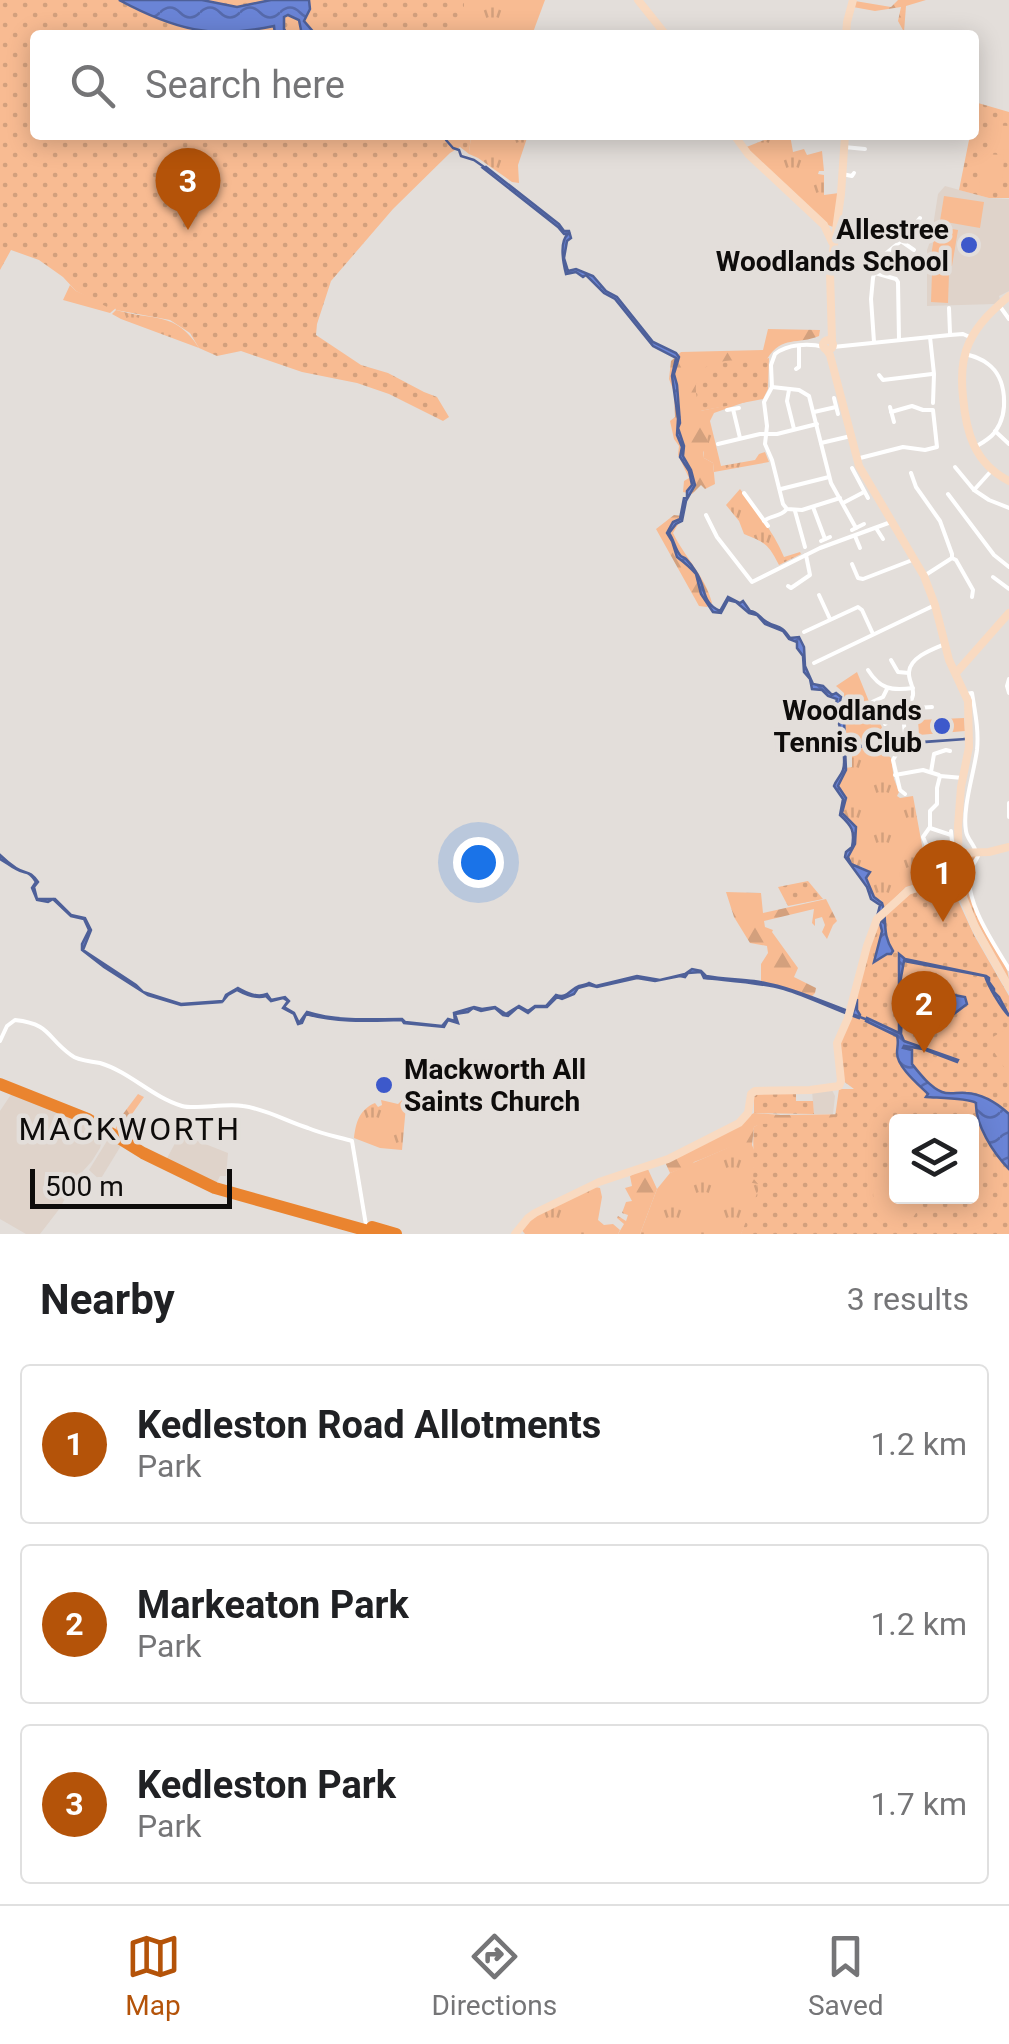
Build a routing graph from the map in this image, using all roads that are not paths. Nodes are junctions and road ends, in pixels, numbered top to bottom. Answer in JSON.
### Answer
{"nodes":[{"id":1,"x":638,"y":0,"type":"edge"},
{"id":2,"x":854,"y":0,"type":"edge"},
{"id":3,"x":662,"y":30,"type":"edge"},
{"id":4,"x":846,"y":30,"type":"edge"},
{"id":5,"x":738,"y":140,"type":"edge"},
{"id":6,"x":845,"y":140,"type":"edge"},
{"id":7,"x":844,"y":147,"type":"junction"},
{"id":8,"x":865,"y":149,"type":"dead end"},
{"id":9,"x":854,"y":173,"type":"dead end"},
{"id":10,"x":842,"y":174,"type":"junction"},
{"id":11,"x":920,"y":218,"type":"dead end"},
{"id":12,"x":831,"y":229,"type":"junction"},
{"id":13,"x":900,"y":241,"type":"junction"},
{"id":14,"x":912,"y":248,"type":"dead end"},
{"id":15,"x":875,"y":272,"type":"junction"},
{"id":16,"x":1009,"y":296,"type":"edge"},
{"id":17,"x":999,"y":304,"type":"junction"},
{"id":18,"x":950,"y":310,"type":"dead end"},
{"id":19,"x":1009,"y":319,"type":"edge"},
{"id":20,"x":950,"y":334,"type":"junction"},
{"id":21,"x":930,"y":336,"type":"junction"},
{"id":22,"x":972,"y":338,"type":"junction"},
{"id":23,"x":899,"y":340,"type":"junction"},
{"id":24,"x":874,"y":342,"type":"junction"},
{"id":25,"x":829,"y":345,"type":"junction"},
{"id":26,"x":799,"y":346,"type":"junction"},
{"id":27,"x":965,"y":354,"type":"junction"},
{"id":28,"x":799,"y":366,"type":"dead end"},
{"id":29,"x":934,"y":374,"type":"junction"},
{"id":30,"x":882,"y":380,"type":"dead end"},
{"id":31,"x":772,"y":387,"type":"junction"},
{"id":32,"x":789,"y":389,"type":"junction"},
{"id":33,"x":834,"y":398,"type":"dead end"},
{"id":34,"x":836,"y":407,"type":"junction"},
{"id":35,"x":933,"y":407,"type":"junction"},
{"id":36,"x":733,"y":409,"type":"dead end"},
{"id":37,"x":814,"y":412,"type":"junction"},
{"id":38,"x":838,"y":414,"type":"dead end"},
{"id":39,"x":894,"y":422,"type":"dead end"},
{"id":40,"x":817,"y":424,"type":"junction"},
{"id":41,"x":794,"y":430,"type":"junction"},
{"id":42,"x":995,"y":432,"type":"junction"},
{"id":43,"x":766,"y":434,"type":"junction"},
{"id":44,"x":851,"y":436,"type":"junction"},
{"id":45,"x":740,"y":438,"type":"junction"},
{"id":46,"x":822,"y":443,"type":"junction"},
{"id":47,"x":1009,"y":444,"type":"edge"},
{"id":48,"x":974,"y":448,"type":"junction"},
{"id":49,"x":719,"y":451,"type":"dead end"},
{"id":50,"x":955,"y":467,"type":"dead end"},
{"id":51,"x":852,"y":468,"type":"junction"},
{"id":52,"x":992,"y":470,"type":"junction"},
{"id":53,"x":911,"y":473,"type":"dead end"},
{"id":54,"x":830,"y":477,"type":"junction"},
{"id":55,"x":1009,"y":480,"type":"edge"},
{"id":56,"x":779,"y":489,"type":"junction"},
{"id":57,"x":974,"y":490,"type":"junction"},
{"id":58,"x":864,"y":492,"type":"junction"},
{"id":59,"x":948,"y":494,"type":"dead end"},
{"id":60,"x":748,"y":495,"type":"dead end"},
{"id":61,"x":868,"y":498,"type":"dead end"},
{"id":62,"x":841,"y":501,"type":"junction"},
{"id":63,"x":813,"y":507,"type":"junction"},
{"id":64,"x":1009,"y":508,"type":"edge"},
{"id":65,"x":787,"y":509,"type":"junction"},
{"id":66,"x":794,"y":511,"type":"junction"},
{"id":67,"x":706,"y":514,"type":"dead end"},
{"id":68,"x":891,"y":522,"type":"junction"},
{"id":69,"x":864,"y":524,"type":"dead end"},
{"id":70,"x":876,"y":528,"type":"junction"},
{"id":71,"x":854,"y":531,"type":"junction"},
{"id":72,"x":826,"y":539,"type":"dead end"},
{"id":73,"x":883,"y":539,"type":"dead end"},
{"id":74,"x":806,"y":547,"type":"dead end"},
{"id":75,"x":860,"y":548,"type":"dead end"},
{"id":76,"x":806,"y":555,"type":"junction"},
{"id":77,"x":915,"y":558,"type":"junction"},
{"id":78,"x":952,"y":558,"type":"junction"},
{"id":79,"x":852,"y":564,"type":"dead end"},
{"id":80,"x":1009,"y":567,"type":"edge"},
{"id":81,"x":924,"y":576,"type":"junction"},
{"id":82,"x":993,"y":577,"type":"dead end"},
{"id":83,"x":790,"y":589,"type":"dead end"},
{"id":84,"x":1009,"y":589,"type":"edge"},
{"id":85,"x":972,"y":597,"type":"dead end"},
{"id":86,"x":820,"y":599,"type":"dead end"},
{"id":87,"x":935,"y":605,"type":"junction"},
{"id":88,"x":830,"y":619,"type":"junction"},
{"id":89,"x":1006,"y":619,"type":"edge"},
{"id":90,"x":804,"y":632,"type":"dead end"},
{"id":91,"x":873,"y":634,"type":"junction"},
{"id":92,"x":945,"y":644,"type":"junction"},
{"id":93,"x":891,"y":660,"type":"dead end"},
{"id":94,"x":814,"y":662,"type":"dead end"},
{"id":95,"x":869,"y":673,"type":"dead end"},
{"id":96,"x":908,"y":673,"type":"junction"},
{"id":97,"x":956,"y":673,"type":"junction"},
{"id":98,"x":1009,"y":679,"type":"edge"},
{"id":99,"x":913,"y":688,"type":"junction"},
{"id":100,"x":887,"y":689,"type":"junction"},
{"id":101,"x":1009,"y":693,"type":"edge"},
{"id":102,"x":872,"y":702,"type":"dead end"},
{"id":103,"x":908,"y":705,"type":"junction"},
{"id":104,"x":932,"y":707,"type":"dead end"},
{"id":105,"x":903,"y":716,"type":"junction"},
{"id":106,"x":885,"y":724,"type":"dead end"},
{"id":107,"x":905,"y":733,"type":"dead end"},
{"id":108,"x":973,"y":748,"type":"junction"},
{"id":109,"x":950,"y":751,"type":"dead end"},
{"id":110,"x":915,"y":753,"type":"dead end"},
{"id":111,"x":932,"y":772,"type":"junction"},
{"id":112,"x":895,"y":775,"type":"junction"},
{"id":113,"x":940,"y":776,"type":"junction"},
{"id":114,"x":962,"y":778,"type":"junction"},
{"id":115,"x":906,"y":794,"type":"dead end"},
{"id":116,"x":1009,"y":803,"type":"edge"},
{"id":117,"x":1009,"y":818,"type":"edge"},
{"id":118,"x":930,"y":828,"type":"junction"},
{"id":119,"x":952,"y":842,"type":"dead end"},
{"id":120,"x":1008,"y":851,"type":"edge"},
{"id":121,"x":958,"y":852,"type":"junction"},
{"id":122,"x":977,"y":852,"type":"junction"},
{"id":123,"x":938,"y":872,"type":"dead end"},
{"id":124,"x":958,"y":874,"type":"junction"},
{"id":125,"x":1009,"y":969,"type":"edge"},
{"id":126,"x":1009,"y":988,"type":"edge"},
{"id":127,"x":0,"y":1041,"type":"edge"},
{"id":128,"x":0,"y":1084,"type":"edge"},
{"id":129,"x":374,"y":1231,"type":"edge"},
{"id":130,"x":396,"y":1234,"type":"edge"},
{"id":131,"x":514,"y":1234,"type":"edge"}],
"edges":[{"from":1,"to":3,"type":"street"},
{"from":2,"to":4,"type":"street"},
{"from":5,"to":12,"type":"street"},
{"from":6,"to":7,"type":"street"},
{"from":7,"to":8,"type":"street"},
{"from":7,"to":10,"type":"street"},
{"from":9,"to":10,"type":"street"},
{"from":10,"to":12,"type":"street"},
{"from":11,"to":13,"type":"street"},
{"from":12,"to":25,"type":"street"},
{"from":13,"to":14,"type":"street"},
{"from":13,"to":15,"type":"street"},
{"from":15,"to":23,"type":"street"},
{"from":15,"to":24,"type":"street"},
{"from":16,"to":17,"type":"street"},
{"from":17,"to":19,"type":"street"},
{"from":17,"to":22,"type":"street"},
{"from":18,"to":20,"type":"street"},
{"from":20,"to":21,"type":"street"},
{"from":20,"to":22,"type":"street"},
{"from":21,"to":23,"type":"street"},
{"from":21,"to":29,"type":"street"},
{"from":22,"to":27,"type":"street"},
{"from":23,"to":24,"type":"street"},
{"from":24,"to":25,"type":"street"},
{"from":25,"to":26,"type":"street"},
{"from":25,"to":44,"type":"street"},
{"from":26,"to":28,"type":"street"},
{"from":26,"to":31,"type":"street"},
{"from":27,"to":42,"type":"street"},
{"from":27,"to":48,"type":"street"},
{"from":29,"to":30,"type":"street"},
{"from":29,"to":35,"type":"street"},
{"from":31,"to":32,"type":"street"},
{"from":31,"to":43,"type":"street"},
{"from":32,"to":37,"type":"street"},
{"from":32,"to":41,"type":"street"},
{"from":33,"to":34,"type":"street"},
{"from":34,"to":37,"type":"street"},
{"from":34,"to":38,"type":"street"},
{"from":35,"to":39,"type":"street"},
{"from":35,"to":51,"type":"street"},
{"from":36,"to":45,"type":"street"},
{"from":37,"to":40,"type":"street"},
{"from":40,"to":41,"type":"street"},
{"from":40,"to":46,"type":"street"},
{"from":41,"to":43,"type":"street"},
{"from":42,"to":47,"type":"street"},
{"from":42,"to":48,"type":"street"},
{"from":43,"to":45,"type":"street"},
{"from":43,"to":56,"type":"street"},
{"from":44,"to":46,"type":"street"},
{"from":44,"to":51,"type":"street"},
{"from":45,"to":49,"type":"street"},
{"from":46,"to":54,"type":"street"},
{"from":48,"to":52,"type":"street"},
{"from":50,"to":57,"type":"street"},
{"from":51,"to":58,"type":"street"},
{"from":51,"to":68,"type":"street"},
{"from":52,"to":55,"type":"street"},
{"from":52,"to":57,"type":"street"},
{"from":53,"to":78,"type":"street"},
{"from":54,"to":56,"type":"street"},
{"from":54,"to":62,"type":"street"},
{"from":56,"to":65,"type":"street"},
{"from":57,"to":64,"type":"street"},
{"from":58,"to":61,"type":"street"},
{"from":58,"to":62,"type":"street"},
{"from":59,"to":80,"type":"street"},
{"from":60,"to":65,"type":"street"},
{"from":62,"to":63,"type":"street"},
{"from":62,"to":71,"type":"street"},
{"from":63,"to":66,"type":"street"},
{"from":63,"to":72,"type":"street"},
{"from":65,"to":66,"type":"street"},
{"from":66,"to":74,"type":"street"},
{"from":67,"to":76,"type":"street"},
{"from":68,"to":70,"type":"street"},
{"from":68,"to":77,"type":"street"},
{"from":69,"to":71,"type":"street"},
{"from":70,"to":71,"type":"street"},
{"from":70,"to":73,"type":"street"},
{"from":71,"to":75,"type":"street"},
{"from":71,"to":76,"type":"street"},
{"from":76,"to":83,"type":"street"},
{"from":77,"to":79,"type":"street"},
{"from":77,"to":81,"type":"street"},
{"from":78,"to":81,"type":"street"},
{"from":78,"to":85,"type":"street"},
{"from":81,"to":87,"type":"street"},
{"from":82,"to":84,"type":"street"},
{"from":86,"to":88,"type":"street"},
{"from":87,"to":91,"type":"street"},
{"from":87,"to":92,"type":"street"},
{"from":88,"to":90,"type":"street"},
{"from":88,"to":91,"type":"street"},
{"from":89,"to":97,"type":"street"},
{"from":91,"to":94,"type":"street"},
{"from":92,"to":96,"type":"street"},
{"from":92,"to":97,"type":"street"},
{"from":93,"to":96,"type":"street"},
{"from":95,"to":100,"type":"street"},
{"from":96,"to":99,"type":"street"},
{"from":97,"to":108,"type":"street"},
{"from":98,"to":101,"type":"street"},
{"from":99,"to":100,"type":"street"},
{"from":99,"to":103,"type":"street"},
{"from":100,"to":102,"type":"street"},
{"from":103,"to":104,"type":"street"},
{"from":103,"to":105,"type":"street"},
{"from":105,"to":106,"type":"street"},
{"from":105,"to":107,"type":"street"},
{"from":108,"to":114,"type":"street"},
{"from":108,"to":122,"type":"street"},
{"from":109,"to":111,"type":"street"},
{"from":110,"to":112,"type":"street"},
{"from":111,"to":112,"type":"street"},
{"from":111,"to":113,"type":"street"},
{"from":112,"to":115,"type":"street"},
{"from":113,"to":114,"type":"street"},
{"from":113,"to":118,"type":"street"},
{"from":114,"to":121,"type":"street"},
{"from":116,"to":117,"type":"street"},
{"from":118,"to":119,"type":"street"},
{"from":118,"to":123,"type":"street"},
{"from":120,"to":122,"type":"street"},
{"from":121,"to":122,"type":"street"},
{"from":121,"to":124,"type":"street"},
{"from":122,"to":125,"type":"street"},
{"from":124,"to":126,"type":"street"},
{"from":124,"to":131,"type":"street"},
{"from":127,"to":129,"type":"street"},
{"from":128,"to":129,"type":"highway"},
{"from":129,"to":130,"type":"highway"}]}
